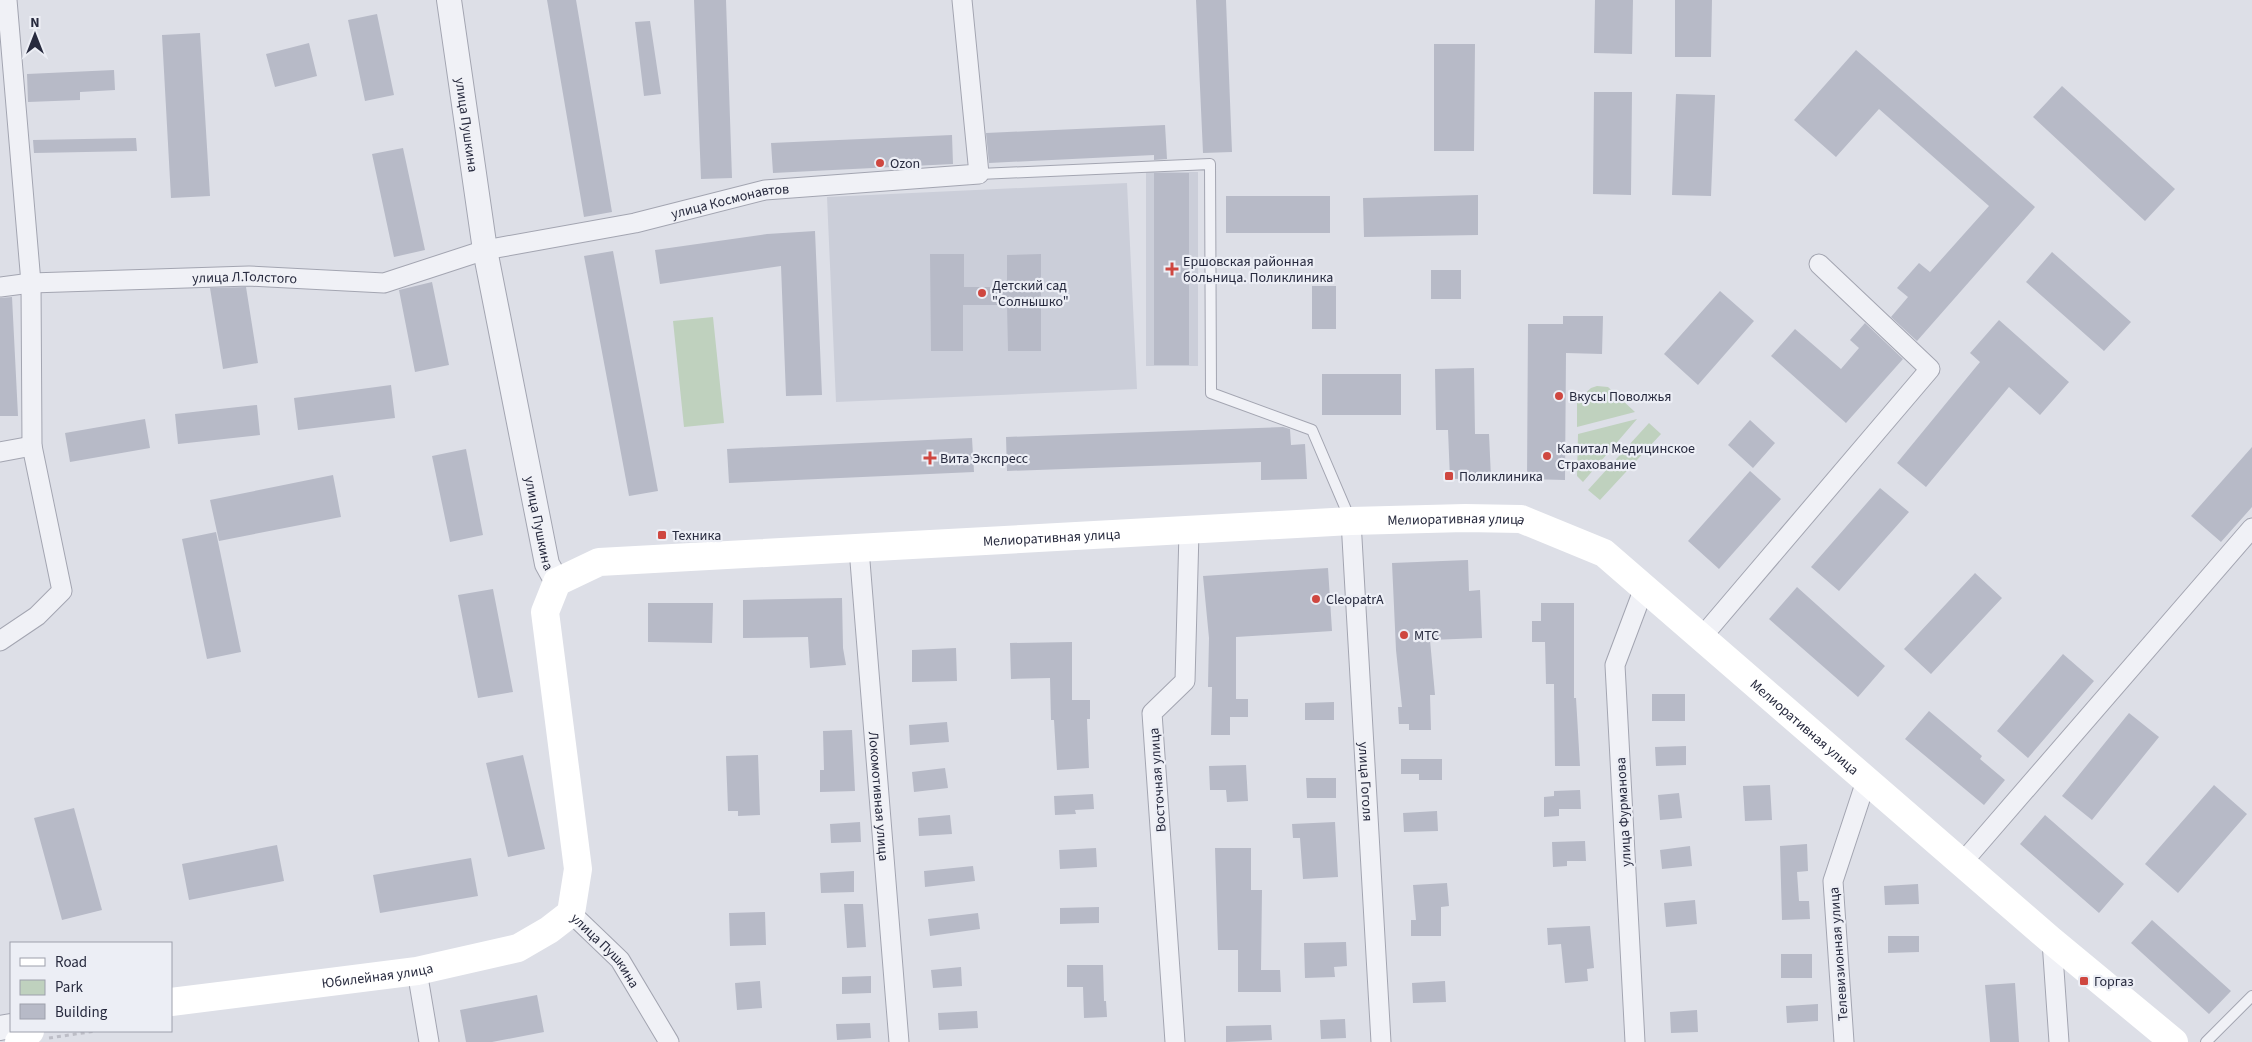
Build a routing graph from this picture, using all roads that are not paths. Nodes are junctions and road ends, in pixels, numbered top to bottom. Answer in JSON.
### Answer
{"nodes":[{"id":1,"x":7,"y":0,"type":"edge"},
{"id":2,"x":449,"y":0,"type":"edge"},
{"id":3,"x":962,"y":0,"type":"edge"},
{"id":4,"x":979,"y":174,"type":"junction"},
{"id":5,"x":485,"y":250,"type":"junction"},
{"id":6,"x":1819,"y":264,"type":"dead end"},
{"id":7,"x":31,"y":283,"type":"junction"},
{"id":8,"x":0,"y":287,"type":"edge"},
{"id":9,"x":32,"y":446,"type":"junction"},
{"id":10,"x":0,"y":452,"type":"edge"},
{"id":11,"x":1351,"y":521,"type":"junction"},
{"id":12,"x":2252,"y":528,"type":"edge"},
{"id":13,"x":1188,"y":532,"type":"junction"},
{"id":14,"x":859,"y":549,"type":"junction"},
{"id":15,"x":557,"y":582,"type":"junction"},
{"id":16,"x":1644,"y":588,"type":"junction"},
{"id":17,"x":1701,"y":638,"type":"junction"},
{"id":18,"x":0,"y":641,"type":"edge"},
{"id":19,"x":1866,"y":781,"type":"junction"},
{"id":20,"x":1962,"y":863,"type":"junction"},
{"id":21,"x":570,"y":913,"type":"junction"},
{"id":22,"x":2052,"y":941,"type":"junction"},
{"id":23,"x":417,"y":971,"type":"junction"},
{"id":24,"x":2252,"y":996,"type":"edge"},
{"id":25,"x":172,"y":1002,"type":"edge"},
{"id":26,"x":29,"y":1032,"type":"edge"},
{"id":27,"x":19,"y":1042,"type":"edge"},
{"id":28,"x":430,"y":1042,"type":"edge"},
{"id":29,"x":669,"y":1042,"type":"edge"},
{"id":30,"x":899,"y":1042,"type":"edge"},
{"id":31,"x":1174,"y":1042,"type":"edge"},
{"id":32,"x":1381,"y":1042,"type":"edge"},
{"id":33,"x":1635,"y":1042,"type":"edge"},
{"id":34,"x":1844,"y":1042,"type":"edge"},
{"id":35,"x":2059,"y":1042,"type":"edge"},
{"id":36,"x":2174,"y":1042,"type":"edge"},
{"id":37,"x":2206,"y":1042,"type":"edge"}],
"edges":[{"from":1,"to":7,"type":"street"},
{"from":2,"to":5,"type":"street","name":"улица Пушкина"},
{"from":3,"to":4,"type":"street"},
{"from":4,"to":5,"type":"street","name":"улица Космонавтов"},
{"from":4,"to":11,"type":"lane"},
{"from":5,"to":7,"type":"street","name":"улица Л.Толстого"},
{"from":5,"to":15,"type":"street","name":"улица Пушкина"},
{"from":6,"to":17,"type":"street"},
{"from":7,"to":8,"type":"street","name":"улица Л.Толстого"},
{"from":7,"to":9,"type":"street"},
{"from":9,"to":10,"type":"street"},
{"from":9,"to":18,"type":"street"},
{"from":11,"to":13,"type":"main road","name":"Мелиоративная улица"},
{"from":11,"to":16,"type":"main road","name":"Мелиоративная улица"},
{"from":11,"to":32,"type":"street","name":"улица Гоголя"},
{"from":12,"to":20,"type":"street"},
{"from":13,"to":14,"type":"main road","name":"Мелиоративная улица"},
{"from":13,"to":31,"type":"street","name":"Восточная улица"},
{"from":14,"to":15,"type":"main road","name":"Мелиоративная улица"},
{"from":14,"to":30,"type":"street","name":"Локомотивная улица"},
{"from":15,"to":21,"type":"main road","name":"улица Пушкина"},
{"from":16,"to":17,"type":"main road","name":"Мелиоративная улица"},
{"from":16,"to":33,"type":"street","name":"улица Фурманова"},
{"from":17,"to":19,"type":"main road","name":"Мелиоративная улица"},
{"from":19,"to":20,"type":"main road","name":"Мелиоративная улица"},
{"from":19,"to":34,"type":"street","name":"Телевизионная улица"},
{"from":20,"to":22,"type":"main road","name":"Мелиоративная улица"},
{"from":21,"to":23,"type":"main road","name":"Юбилейная улица"},
{"from":21,"to":29,"type":"street","name":"улица Пушкина"},
{"from":22,"to":35,"type":"street"},
{"from":22,"to":36,"type":"main road","name":"Мелиоративная улица"},
{"from":23,"to":25,"type":"main road","name":"Юбилейная улица"},
{"from":23,"to":28,"type":"street"},
{"from":24,"to":37,"type":"lane"},
{"from":26,"to":27,"type":"main road"}]}
